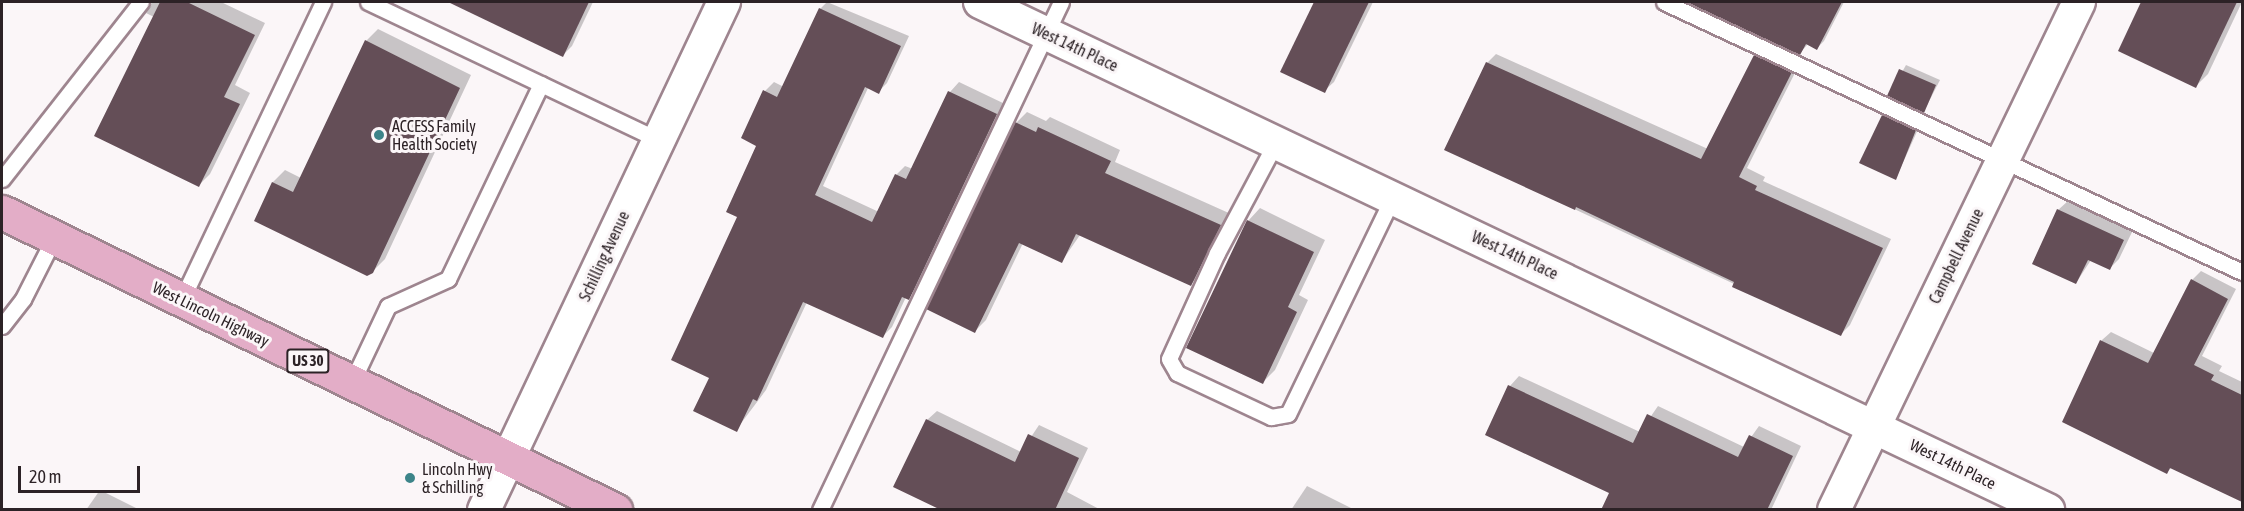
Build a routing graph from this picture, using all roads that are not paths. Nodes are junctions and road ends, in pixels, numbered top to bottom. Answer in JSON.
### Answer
{"nodes":[{"id":1,"x":141,"y":2,"type":"edge"},
{"id":2,"x":323,"y":2,"type":"edge"},
{"id":3,"x":368,"y":2,"type":"edge"},
{"id":4,"x":724,"y":2,"type":"edge"},
{"id":5,"x":980,"y":2,"type":"edge"},
{"id":6,"x":1061,"y":2,"type":"edge"},
{"id":7,"x":1664,"y":2,"type":"edge"},
{"id":8,"x":2079,"y":2,"type":"edge"},
{"id":9,"x":1046,"y":33,"type":"junction"},
{"id":10,"x":541,"y":84,"type":"junction"},
{"id":11,"x":659,"y":140,"type":"junction"},
{"id":12,"x":1276,"y":142,"type":"junction"},
{"id":13,"x":2003,"y":159,"type":"junction"},
{"id":14,"x":2,"y":179,"type":"edge"},
{"id":15,"x":1393,"y":197,"type":"junction"},
{"id":16,"x":2,"y":212,"type":"edge"},
{"id":17,"x":54,"y":238,"type":"junction"},
{"id":18,"x":2242,"y":272,"type":"edge"},
{"id":19,"x":182,"y":299,"type":"junction"},
{"id":20,"x":2,"y":326,"type":"edge"},
{"id":21,"x":352,"y":382,"type":"junction"},
{"id":22,"x":1875,"y":426,"type":"junction"},
{"id":23,"x":510,"y":458,"type":"junction"},
{"id":24,"x":484,"y":510,"type":"edge"},
{"id":25,"x":615,"y":510,"type":"edge"},
{"id":26,"x":820,"y":510,"type":"edge"},
{"id":27,"x":1834,"y":510,"type":"edge"},
{"id":28,"x":2048,"y":510,"type":"edge"}],
"edges":[{"from":1,"to":14,"type":"lane"},
{"from":2,"to":19,"type":"lane"},
{"from":3,"to":10,"type":"lane"},
{"from":4,"to":11,"type":"street","name":"Schilling Avenue"},
{"from":5,"to":9,"type":"street","name":"West 14th Place"},
{"from":6,"to":9,"type":"lane"},
{"from":7,"to":13,"type":"lane"},
{"from":8,"to":13,"type":"street","name":"Campbell Avenue"},
{"from":9,"to":12,"type":"street","name":"West 14th Place"},
{"from":9,"to":26,"type":"lane"},
{"from":10,"to":11,"type":"lane"},
{"from":10,"to":21,"type":"lane"},
{"from":11,"to":23,"type":"street","name":"Schilling Avenue"},
{"from":12,"to":15,"type":"street","name":"West 14th Place"},
{"from":12,"to":15,"type":"lane"},
{"from":13,"to":18,"type":"lane"},
{"from":13,"to":22,"type":"street","name":"Campbell Avenue"},
{"from":15,"to":22,"type":"street","name":"West 14th Place"},
{"from":16,"to":17,"type":"main road","name":"West Lincoln Highway","number":"US 30"},
{"from":17,"to":19,"type":"main road","name":"West Lincoln Highway","number":"US 30"},
{"from":17,"to":20,"type":"lane"},
{"from":19,"to":21,"type":"main road","name":"West Lincoln Highway","number":"US 30"},
{"from":21,"to":23,"type":"main road","name":"West Lincoln Highway","number":"US 30"},
{"from":22,"to":27,"type":"street","name":"Campbell Avenue"},
{"from":22,"to":28,"type":"street","name":"West 14th Place"},
{"from":23,"to":24,"type":"street","name":"Schilling Avenue"},
{"from":23,"to":25,"type":"main road","name":"West Lincoln Highway","number":"US 30"}]}
